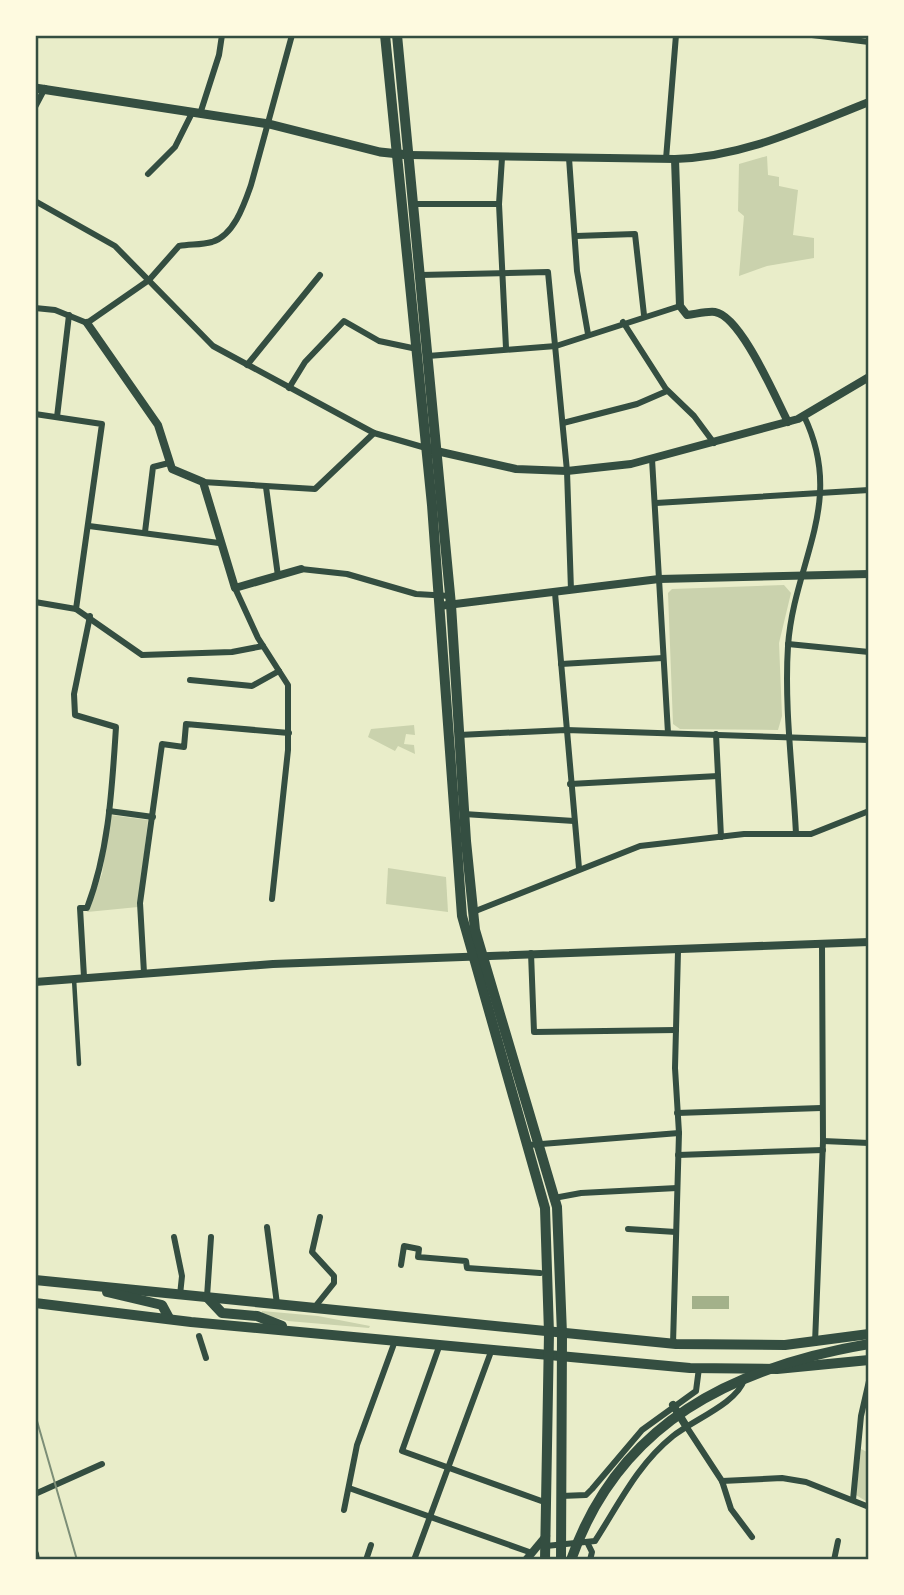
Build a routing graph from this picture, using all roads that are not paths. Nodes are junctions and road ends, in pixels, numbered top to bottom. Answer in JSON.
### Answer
{"nodes":[{"id":1,"x":222,"y":35,"type":"edge"},
{"id":2,"x":292,"y":35,"type":"edge"},
{"id":3,"x":386,"y":35,"type":"edge"},
{"id":4,"x":397,"y":35,"type":"edge"},
{"id":5,"x":676,"y":35,"type":"edge"},
{"id":6,"x":812,"y":35,"type":"edge"},
{"id":7,"x":869,"y":42,"type":"edge"},
{"id":8,"x":40,"y":88,"type":"edge"},
{"id":9,"x":869,"y":102,"type":"edge"},
{"id":10,"x":35,"y":107,"type":"edge"},
{"id":11,"x":196,"y":113,"type":"junction"},
{"id":12,"x":269,"y":124,"type":"junction"},
{"id":13,"x":397,"y":154,"type":"junction"},
{"id":14,"x":409,"y":155,"type":"junction"},
{"id":15,"x":502,"y":158,"type":"junction"},
{"id":16,"x":569,"y":159,"type":"junction"},
{"id":17,"x":670,"y":159,"type":"junction"},
{"id":18,"x":148,"y":174,"type":"dead end"},
{"id":19,"x":35,"y":201,"type":"edge"},
{"id":20,"x":413,"y":204,"type":"junction"},
{"id":21,"x":499,"y":204,"type":"junction"},
{"id":22,"x":576,"y":236,"type":"junction"},
{"id":23,"x":502,"y":272,"type":"junction"},
{"id":24,"x":320,"y":275,"type":"dead end"},
{"id":25,"x":420,"y":275,"type":"junction"},
{"id":26,"x":149,"y":280,"type":"junction"},
{"id":27,"x":680,"y":306,"type":"junction"},
{"id":28,"x":35,"y":308,"type":"edge"},
{"id":29,"x":69,"y":315,"type":"junction"},
{"id":30,"x":644,"y":316,"type":"junction"},
{"id":31,"x":623,"y":322,"type":"junction"},
{"id":32,"x":87,"y":323,"type":"junction"},
{"id":33,"x":587,"y":334,"type":"junction"},
{"id":34,"x":556,"y":346,"type":"junction"},
{"id":35,"x":506,"y":348,"type":"junction"},
{"id":36,"x":417,"y":349,"type":"junction"},
{"id":37,"x":428,"y":356,"type":"junction"},
{"id":38,"x":247,"y":365,"type":"junction"},
{"id":39,"x":869,"y":377,"type":"edge"},
{"id":40,"x":289,"y":388,"type":"junction"},
{"id":41,"x":667,"y":391,"type":"junction"},
{"id":42,"x":35,"y":414,"type":"edge"},
{"id":43,"x":804,"y":416,"type":"junction"},
{"id":44,"x":57,"y":417,"type":"junction"},
{"id":45,"x":788,"y":422,"type":"junction"},
{"id":46,"x":563,"y":423,"type":"junction"},
{"id":47,"x":374,"y":433,"type":"junction"},
{"id":48,"x":714,"y":443,"type":"junction"},
{"id":49,"x":426,"y":448,"type":"junction"},
{"id":50,"x":437,"y":452,"type":"junction"},
{"id":51,"x":652,"y":459,"type":"junction"},
{"id":52,"x":169,"y":463,"type":"junction"},
{"id":53,"x":567,"y":471,"type":"junction"},
{"id":54,"x":203,"y":482,"type":"junction"},
{"id":55,"x":266,"y":487,"type":"junction"},
{"id":56,"x":869,"y":490,"type":"edge"},
{"id":57,"x":822,"y":492,"type":"junction"},
{"id":58,"x":656,"y":503,"type":"junction"},
{"id":59,"x":89,"y":526,"type":"junction"},
{"id":60,"x":145,"y":532,"type":"junction"},
{"id":61,"x":219,"y":543,"type":"junction"},
{"id":62,"x":301,"y":569,"type":"joint"},
{"id":63,"x":869,"y":574,"type":"edge"},
{"id":64,"x":804,"y":575,"type":"junction"},
{"id":65,"x":278,"y":576,"type":"junction"},
{"id":66,"x":659,"y":579,"type":"junction"},
{"id":67,"x":235,"y":587,"type":"junction"},
{"id":68,"x":570,"y":590,"type":"junction"},
{"id":69,"x":555,"y":593,"type":"junction"},
{"id":70,"x":438,"y":601,"type":"junction"},
{"id":71,"x":451,"y":601,"type":"junction"},
{"id":72,"x":35,"y":602,"type":"edge"},
{"id":73,"x":76,"y":609,"type":"junction"},
{"id":74,"x":90,"y":616,"type":"junction"},
{"id":75,"x":788,"y":644,"type":"junction"},
{"id":76,"x":263,"y":646,"type":"junction"},
{"id":77,"x":869,"y":652,"type":"edge"},
{"id":78,"x":663,"y":658,"type":"junction"},
{"id":79,"x":561,"y":664,"type":"junction"},
{"id":80,"x":279,"y":671,"type":"junction"},
{"id":81,"x":190,"y":680,"type":"dead end"},
{"id":82,"x":566,"y":730,"type":"junction"},
{"id":83,"x":289,"y":733,"type":"junction"},
{"id":84,"x":668,"y":733,"type":"junction"},
{"id":85,"x":716,"y":734,"type":"junction"},
{"id":86,"x":459,"y":735,"type":"junction"},
{"id":87,"x":791,"y":736,"type":"junction"},
{"id":88,"x":869,"y":740,"type":"edge"},
{"id":89,"x":718,"y":776,"type":"junction"},
{"id":90,"x":570,"y":784,"type":"junction"},
{"id":91,"x":109,"y":811,"type":"junction"},
{"id":92,"x":869,"y":811,"type":"edge"},
{"id":93,"x":464,"y":814,"type":"junction"},
{"id":94,"x":153,"y":817,"type":"junction"},
{"id":95,"x":574,"y":821,"type":"junction"},
{"id":96,"x":796,"y":834,"type":"junction"},
{"id":97,"x":722,"y":837,"type":"junction"},
{"id":98,"x":579,"y":868,"type":"junction"},
{"id":99,"x":272,"y":899,"type":"dead end"},
{"id":100,"x":473,"y":912,"type":"junction"},
{"id":101,"x":869,"y":942,"type":"edge"},
{"id":102,"x":822,"y":944,"type":"junction"},
{"id":103,"x":678,"y":951,"type":"junction"},
{"id":104,"x":531,"y":953,"type":"junction"},
{"id":105,"x":472,"y":956,"type":"junction"},
{"id":106,"x":483,"y":956,"type":"junction"},
{"id":107,"x":144,"y":973,"type":"junction"},
{"id":108,"x":84,"y":977,"type":"junction"},
{"id":109,"x":74,"y":978,"type":"junction"},
{"id":110,"x":35,"y":982,"type":"edge"},
{"id":111,"x":676,"y":1030,"type":"junction"},
{"id":112,"x":79,"y":1064,"type":"dead end"},
{"id":113,"x":821,"y":1108,"type":"junction"},
{"id":114,"x":677,"y":1113,"type":"junction"},
{"id":115,"x":679,"y":1133,"type":"junction"},
{"id":116,"x":824,"y":1141,"type":"junction"},
{"id":117,"x":869,"y":1143,"type":"edge"},
{"id":118,"x":534,"y":1144,"type":"junction"},
{"id":119,"x":823,"y":1150,"type":"junction"},
{"id":120,"x":678,"y":1155,"type":"junction"},
{"id":121,"x":677,"y":1188,"type":"junction"},
{"id":122,"x":554,"y":1198,"type":"junction"},
{"id":123,"x":320,"y":1217,"type":"dead end"},
{"id":124,"x":267,"y":1227,"type":"dead end"},
{"id":125,"x":628,"y":1229,"type":"dead end"},
{"id":126,"x":676,"y":1232,"type":"junction"},
{"id":127,"x":174,"y":1237,"type":"dead end"},
{"id":128,"x":211,"y":1237,"type":"dead end"},
{"id":129,"x":401,"y":1265,"type":"dead end"},
{"id":130,"x":540,"y":1273,"type":"dead end"},
{"id":131,"x":35,"y":1280,"type":"edge"},
{"id":132,"x":87,"y":1286,"type":"junction"},
{"id":133,"x":180,"y":1295,"type":"junction"},
{"id":134,"x":207,"y":1297,"type":"junction"},
{"id":135,"x":35,"y":1303,"type":"edge"},
{"id":136,"x":277,"y":1304,"type":"junction"},
{"id":137,"x":314,"y":1308,"type":"junction"},
{"id":138,"x":169,"y":1318,"type":"junction"},
{"id":139,"x":291,"y":1330,"type":"junction"},
{"id":140,"x":549,"y":1332,"type":"junction"},
{"id":141,"x":562,"y":1334,"type":"junction"},
{"id":142,"x":869,"y":1334,"type":"edge"},
{"id":143,"x":200,"y":1336,"type":"dead end"},
{"id":144,"x":395,"y":1341,"type":"junction"},
{"id":145,"x":815,"y":1343,"type":"junction"},
{"id":146,"x":440,"y":1344,"type":"junction"},
{"id":147,"x":673,"y":1344,"type":"junction"},
{"id":148,"x":869,"y":1345,"type":"edge"},
{"id":149,"x":492,"y":1349,"type":"junction"},
{"id":150,"x":549,"y":1355,"type":"junction"},
{"id":151,"x":563,"y":1357,"type":"junction"},
{"id":152,"x":206,"y":1358,"type":"dead end"},
{"id":153,"x":869,"y":1360,"type":"edge"},
{"id":154,"x":699,"y":1368,"type":"junction"},
{"id":155,"x":747,"y":1370,"type":"junction"},
{"id":156,"x":869,"y":1381,"type":"edge"},
{"id":157,"x":868,"y":1395,"type":"edge"},
{"id":158,"x":673,"y":1405,"type":"junction"},
{"id":159,"x":687,"y":1426,"type":"junction"},
{"id":160,"x":102,"y":1464,"type":"dead end"},
{"id":161,"x":448,"y":1468,"type":"junction"},
{"id":162,"x":603,"y":1475,"type":"junction"},
{"id":163,"x":722,"y":1481,"type":"junction"},
{"id":164,"x":627,"y":1486,"type":"junction"},
{"id":165,"x":349,"y":1488,"type":"junction"},
{"id":166,"x":35,"y":1494,"type":"edge"},
{"id":167,"x":561,"y":1496,"type":"junction"},
{"id":168,"x":853,"y":1500,"type":"junction"},
{"id":169,"x":547,"y":1503,"type":"junction"},
{"id":170,"x":869,"y":1507,"type":"edge"},
{"id":171,"x":344,"y":1510,"type":"dead end"},
{"id":172,"x":430,"y":1516,"type":"junction"},
{"id":173,"x":752,"y":1537,"type":"dead end"},
{"id":174,"x":546,"y":1541,"type":"junction"},
{"id":175,"x":838,"y":1541,"type":"dead end"},
{"id":176,"x":589,"y":1544,"type":"junction"},
{"id":177,"x":371,"y":1545,"type":"dead end"},
{"id":178,"x":561,"y":1546,"type":"junction"},
{"id":179,"x":529,"y":1556,"type":"edge"},
{"id":180,"x":366,"y":1560,"type":"edge"},
{"id":181,"x":414,"y":1560,"type":"edge"},
{"id":182,"x":545,"y":1560,"type":"edge"},
{"id":183,"x":561,"y":1560,"type":"edge"},
{"id":184,"x":573,"y":1560,"type":"edge"},
{"id":185,"x":590,"y":1560,"type":"edge"},
{"id":186,"x":834,"y":1560,"type":"edge"}],
"edges":[{"from":1,"to":11,"type":"street"},
{"from":2,"to":12,"type":"street"},
{"from":3,"to":13,"type":"main road"},
{"from":4,"to":14,"type":"main road"},
{"from":5,"to":17,"type":"street"},
{"from":6,"to":7,"type":"street"},
{"from":8,"to":10,"type":"street"},
{"from":8,"to":11,"type":"main road"},
{"from":9,"to":17,"type":"street"},
{"from":11,"to":12,"type":"main road"},
{"from":11,"to":18,"type":"street"},
{"from":12,"to":13,"type":"main road"},
{"from":12,"to":26,"type":"street"},
{"from":13,"to":14,"type":"main road"},
{"from":13,"to":36,"type":"main road"},
{"from":14,"to":15,"type":"street"},
{"from":14,"to":20,"type":"main road"},
{"from":15,"to":16,"type":"street"},
{"from":15,"to":21,"type":"street"},
{"from":16,"to":17,"type":"street"},
{"from":16,"to":22,"type":"street"},
{"from":17,"to":27,"type":"street"},
{"from":19,"to":26,"type":"street"},
{"from":20,"to":21,"type":"street"},
{"from":20,"to":25,"type":"main road"},
{"from":21,"to":23,"type":"street"},
{"from":22,"to":30,"type":"street"},
{"from":22,"to":33,"type":"street"},
{"from":23,"to":25,"type":"street"},
{"from":23,"to":34,"type":"street"},
{"from":23,"to":35,"type":"street"},
{"from":24,"to":38,"type":"street"},
{"from":25,"to":37,"type":"main road"},
{"from":26,"to":32,"type":"street"},
{"from":26,"to":38,"type":"street"},
{"from":27,"to":30,"type":"street"},
{"from":27,"to":45,"type":"street"},
{"from":28,"to":29,"type":"street"},
{"from":29,"to":32,"type":"street"},
{"from":29,"to":44,"type":"street"},
{"from":30,"to":31,"type":"street"},
{"from":31,"to":33,"type":"street"},
{"from":31,"to":41,"type":"street"},
{"from":32,"to":52,"type":"street"},
{"from":33,"to":34,"type":"street"},
{"from":34,"to":35,"type":"street"},
{"from":34,"to":46,"type":"street"},
{"from":35,"to":37,"type":"street"},
{"from":36,"to":40,"type":"street"},
{"from":36,"to":49,"type":"main road"},
{"from":37,"to":50,"type":"main road"},
{"from":38,"to":40,"type":"street"},
{"from":39,"to":43,"type":"street"},
{"from":40,"to":47,"type":"street"},
{"from":41,"to":46,"type":"street"},
{"from":41,"to":48,"type":"street"},
{"from":42,"to":44,"type":"street"},
{"from":43,"to":45,"type":"street"},
{"from":43,"to":57,"type":"street"},
{"from":44,"to":59,"type":"street"},
{"from":45,"to":48,"type":"street"},
{"from":46,"to":53,"type":"street"},
{"from":47,"to":49,"type":"street"},
{"from":47,"to":55,"type":"street"},
{"from":48,"to":51,"type":"street"},
{"from":49,"to":50,"type":"street"},
{"from":49,"to":70,"type":"main road"},
{"from":50,"to":53,"type":"street"},
{"from":50,"to":71,"type":"main road"},
{"from":51,"to":53,"type":"street"},
{"from":51,"to":58,"type":"street"},
{"from":52,"to":54,"type":"street"},
{"from":52,"to":60,"type":"street"},
{"from":53,"to":68,"type":"street"},
{"from":54,"to":55,"type":"street"},
{"from":54,"to":61,"type":"street"},
{"from":55,"to":65,"type":"street"},
{"from":56,"to":57,"type":"street"},
{"from":57,"to":58,"type":"street"},
{"from":57,"to":64,"type":"street"},
{"from":58,"to":66,"type":"street"},
{"from":59,"to":60,"type":"street"},
{"from":59,"to":73,"type":"street"},
{"from":60,"to":61,"type":"street"},
{"from":61,"to":67,"type":"street"},
{"from":62,"to":65,"type":"street"},
{"from":62,"to":70,"type":"street"},
{"from":63,"to":64,"type":"street"},
{"from":64,"to":66,"type":"street"},
{"from":64,"to":75,"type":"street"},
{"from":65,"to":67,"type":"street"},
{"from":66,"to":68,"type":"street"},
{"from":66,"to":78,"type":"street"},
{"from":67,"to":76,"type":"street"},
{"from":68,"to":69,"type":"street"},
{"from":69,"to":71,"type":"street"},
{"from":69,"to":79,"type":"street"},
{"from":70,"to":71,"type":"street"},
{"from":70,"to":105,"type":"main road"},
{"from":71,"to":86,"type":"main road"},
{"from":72,"to":73,"type":"street"},
{"from":73,"to":74,"type":"street"},
{"from":74,"to":76,"type":"street"},
{"from":74,"to":91,"type":"street"},
{"from":75,"to":77,"type":"street"},
{"from":75,"to":87,"type":"street"},
{"from":76,"to":80,"type":"street"},
{"from":78,"to":79,"type":"street"},
{"from":78,"to":84,"type":"street"},
{"from":79,"to":82,"type":"street"},
{"from":80,"to":81,"type":"street"},
{"from":80,"to":83,"type":"street"},
{"from":82,"to":84,"type":"street"},
{"from":82,"to":86,"type":"street"},
{"from":82,"to":90,"type":"street"},
{"from":83,"to":94,"type":"street"},
{"from":83,"to":99,"type":"street"},
{"from":84,"to":85,"type":"street"},
{"from":85,"to":87,"type":"street"},
{"from":85,"to":89,"type":"street"},
{"from":86,"to":93,"type":"main road"},
{"from":87,"to":88,"type":"street"},
{"from":87,"to":96,"type":"street"},
{"from":89,"to":90,"type":"street"},
{"from":89,"to":97,"type":"street"},
{"from":90,"to":95,"type":"street"},
{"from":91,"to":94,"type":"street"},
{"from":91,"to":108,"type":"street"},
{"from":92,"to":96,"type":"street"},
{"from":93,"to":95,"type":"street"},
{"from":93,"to":100,"type":"main road"},
{"from":94,"to":107,"type":"street"},
{"from":95,"to":98,"type":"street"},
{"from":96,"to":97,"type":"street"},
{"from":97,"to":98,"type":"street"},
{"from":98,"to":100,"type":"street"},
{"from":100,"to":106,"type":"main road"},
{"from":101,"to":102,"type":"street"},
{"from":102,"to":103,"type":"street"},
{"from":102,"to":113,"type":"street"},
{"from":103,"to":104,"type":"street"},
{"from":103,"to":111,"type":"street"},
{"from":104,"to":106,"type":"street"},
{"from":104,"to":111,"type":"street"},
{"from":105,"to":106,"type":"street"},
{"from":105,"to":107,"type":"street"},
{"from":105,"to":118,"type":"main road"},
{"from":106,"to":118,"type":"main road"},
{"from":107,"to":108,"type":"street"},
{"from":108,"to":109,"type":"street"},
{"from":109,"to":110,"type":"street"},
{"from":109,"to":112,"type":"street"},
{"from":111,"to":114,"type":"street"},
{"from":113,"to":114,"type":"street"},
{"from":113,"to":116,"type":"street"},
{"from":114,"to":115,"type":"street"},
{"from":115,"to":118,"type":"street"},
{"from":115,"to":120,"type":"street"},
{"from":116,"to":117,"type":"street"},
{"from":116,"to":119,"type":"street"},
{"from":118,"to":122,"type":"main road"},
{"from":118,"to":140,"type":"main road"},
{"from":119,"to":120,"type":"street"},
{"from":119,"to":145,"type":"street"},
{"from":120,"to":121,"type":"street"},
{"from":121,"to":122,"type":"street"},
{"from":121,"to":126,"type":"street"},
{"from":122,"to":141,"type":"main road"},
{"from":123,"to":137,"type":"street"},
{"from":124,"to":136,"type":"street"},
{"from":125,"to":126,"type":"street"},
{"from":126,"to":147,"type":"street"},
{"from":127,"to":133,"type":"street"},
{"from":128,"to":134,"type":"street"},
{"from":129,"to":130,"type":"street"},
{"from":131,"to":132,"type":"highway"},
{"from":132,"to":133,"type":"highway"},
{"from":132,"to":138,"type":"highway"},
{"from":133,"to":134,"type":"highway"},
{"from":134,"to":136,"type":"highway"},
{"from":134,"to":139,"type":"highway"},
{"from":135,"to":138,"type":"highway"},
{"from":136,"to":137,"type":"highway"},
{"from":137,"to":140,"type":"highway"},
{"from":138,"to":139,"type":"highway"},
{"from":139,"to":144,"type":"highway"},
{"from":140,"to":141,"type":"highway"},
{"from":140,"to":150,"type":"highway"},
{"from":141,"to":147,"type":"highway"},
{"from":141,"to":151,"type":"highway"},
{"from":142,"to":145,"type":"highway"},
{"from":143,"to":152,"type":"street"},
{"from":144,"to":146,"type":"highway"},
{"from":144,"to":165,"type":"street"},
{"from":145,"to":147,"type":"highway"},
{"from":146,"to":149,"type":"highway"},
{"from":146,"to":161,"type":"street"},
{"from":148,"to":184,"type":"highway"},
{"from":149,"to":150,"type":"highway"},
{"from":149,"to":161,"type":"street"},
{"from":150,"to":151,"type":"highway"},
{"from":150,"to":169,"type":"highway"},
{"from":151,"to":154,"type":"highway"},
{"from":151,"to":167,"type":"highway"},
{"from":153,"to":155,"type":"highway"},
{"from":154,"to":155,"type":"highway"},
{"from":154,"to":158,"type":"street"},
{"from":155,"to":159,"type":"street"},
{"from":156,"to":157,"type":"street"},
{"from":157,"to":168,"type":"street"},
{"from":158,"to":159,"type":"street"},
{"from":158,"to":162,"type":"street"},
{"from":159,"to":163,"type":"street"},
{"from":159,"to":164,"type":"street"},
{"from":160,"to":166,"type":"street"},
{"from":161,"to":169,"type":"street"},
{"from":161,"to":172,"type":"street"},
{"from":162,"to":164,"type":"street"},
{"from":162,"to":167,"type":"street"},
{"from":163,"to":168,"type":"street"},
{"from":163,"to":173,"type":"street"},
{"from":164,"to":176,"type":"street"},
{"from":165,"to":171,"type":"street"},
{"from":165,"to":172,"type":"street"},
{"from":167,"to":178,"type":"highway"},
{"from":168,"to":170,"type":"street"},
{"from":169,"to":174,"type":"highway"},
{"from":172,"to":179,"type":"street"},
{"from":172,"to":181,"type":"street"},
{"from":174,"to":178,"type":"street"},
{"from":174,"to":179,"type":"street"},
{"from":174,"to":182,"type":"highway"},
{"from":175,"to":186,"type":"street"},
{"from":176,"to":178,"type":"street"},
{"from":176,"to":185,"type":"street"},
{"from":177,"to":180,"type":"street"},
{"from":178,"to":183,"type":"highway"}]}
